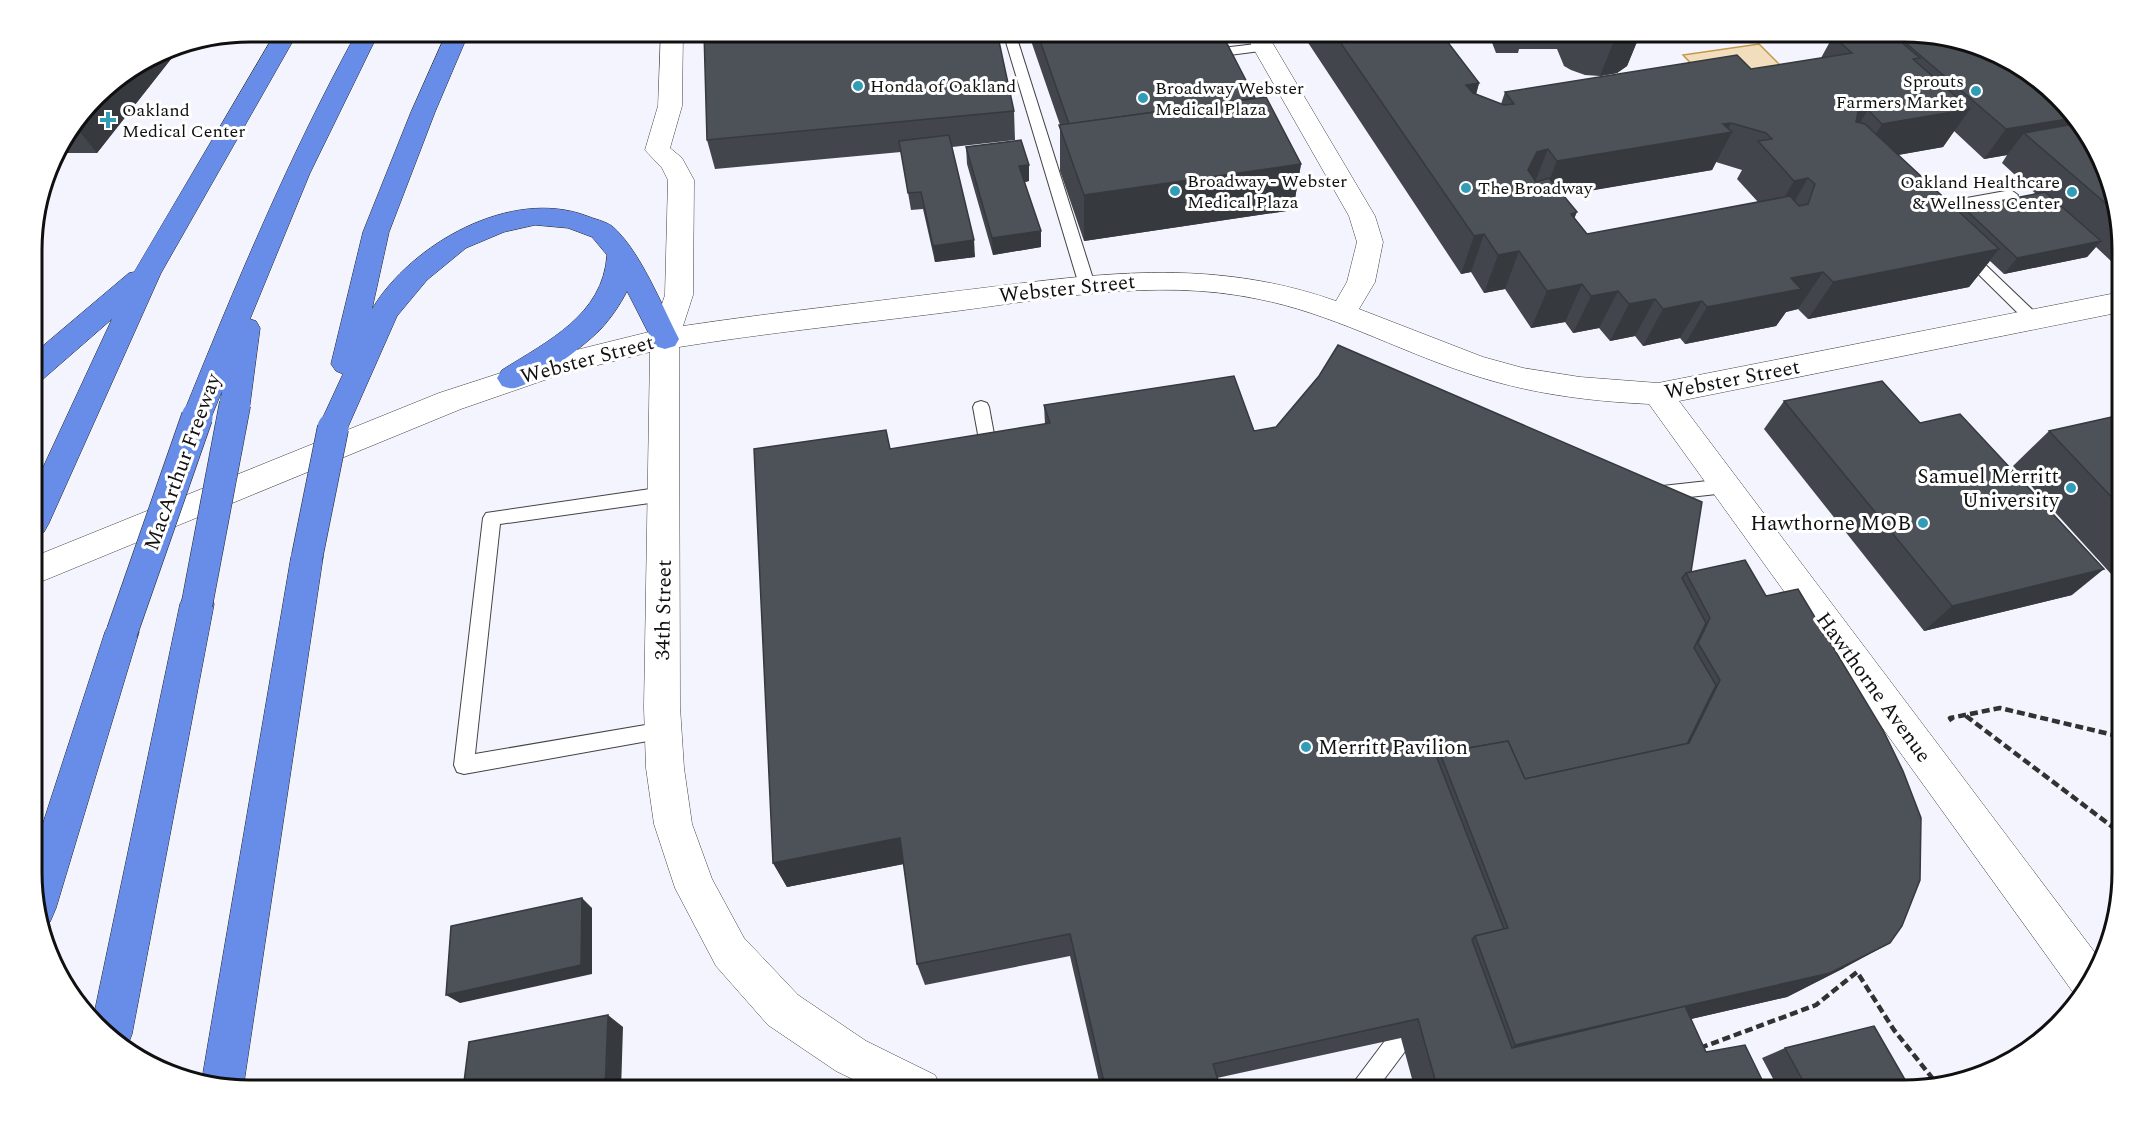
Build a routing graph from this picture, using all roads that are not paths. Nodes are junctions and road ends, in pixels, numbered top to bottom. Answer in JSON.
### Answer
{"nodes":[{"id":1,"x":281,"y":42,"type":"edge"},
{"id":2,"x":363,"y":42,"type":"edge"},
{"id":3,"x":454,"y":42,"type":"edge"},
{"id":4,"x":672,"y":42,"type":"edge"},
{"id":5,"x":1012,"y":42,"type":"edge"},
{"id":6,"x":1249,"y":42,"type":"edge"},
{"id":7,"x":1261,"y":42,"type":"edge"},
{"id":8,"x":1214,"y":52,"type":"edge"},
{"id":9,"x":2011,"y":195,"type":"dead end"},
{"id":10,"x":1939,"y":228,"type":"edge"},
{"id":11,"x":1956,"y":244,"type":"edge"},
{"id":12,"x":621,"y":253,"type":"junction"},
{"id":13,"x":255,"y":270,"type":"junction"},
{"id":14,"x":147,"y":273,"type":"junction"},
{"id":15,"x":1086,"y":285,"type":"junction"},
{"id":16,"x":2112,"y":304,"type":"edge"},
{"id":17,"x":1343,"y":313,"type":"junction"},
{"id":18,"x":2033,"y":319,"type":"junction"},
{"id":19,"x":665,"y":339,"type":"junction"},
{"id":20,"x":356,"y":359,"type":"junction"},
{"id":21,"x":42,"y":363,"type":"edge"},
{"id":22,"x":512,"y":378,"type":"junction"},
{"id":23,"x":1658,"y":394,"type":"junction"},
{"id":24,"x":981,"y":407,"type":"dead end"},
{"id":25,"x":993,"y":468,"type":"edge"},
{"id":26,"x":1726,"y":486,"type":"junction"},
{"id":27,"x":664,"y":494,"type":"junction"},
{"id":28,"x":1632,"y":497,"type":"edge"},
{"id":29,"x":42,"y":502,"type":"edge"},
{"id":30,"x":42,"y":567,"type":"edge"},
{"id":31,"x":663,"y":731,"type":"junction"},
{"id":32,"x":43,"y":886,"type":"edge"},
{"id":33,"x":2085,"y":974,"type":"edge"},
{"id":34,"x":112,"y":1027,"type":"edge"},
{"id":35,"x":1401,"y":1038,"type":"edge"},
{"id":36,"x":224,"y":1078,"type":"edge"},
{"id":37,"x":900,"y":1080,"type":"edge"},
{"id":38,"x":1370,"y":1080,"type":"edge"}],
"edges":[{"from":1,"to":14,"type":"highway"},
{"from":2,"to":13,"type":"highway","name":"MacArthur Freeway"},
{"from":3,"to":20,"type":"highway"},
{"from":4,"to":19,"type":"street","name":"34th Street"},
{"from":5,"to":15,"type":"lane"},
{"from":6,"to":8,"type":"lane"},
{"from":7,"to":17,"type":"street"},
{"from":9,"to":10,"type":"lane"},
{"from":11,"to":18,"type":"lane"},
{"from":12,"to":19,"type":"highway"},
{"from":12,"to":20,"type":"highway"},
{"from":12,"to":22,"type":"highway"},
{"from":13,"to":32,"type":"highway","name":"MacArthur Freeway","bridge":true},
{"from":13,"to":34,"type":"highway","bridge":true},
{"from":14,"to":21,"type":"highway"},
{"from":14,"to":29,"type":"highway"},
{"from":15,"to":17,"type":"street","name":"Webster Street"},
{"from":15,"to":19,"type":"street","name":"Webster Street"},
{"from":16,"to":18,"type":"street","name":"Webster Street"},
{"from":17,"to":23,"type":"street","name":"Webster Street"},
{"from":18,"to":23,"type":"street","name":"Webster Street"},
{"from":19,"to":22,"type":"street","name":"Webster Street"},
{"from":19,"to":27,"type":"street","name":"34th Street"},
{"from":20,"to":36,"type":"highway","bridge":true},
{"from":22,"to":30,"type":"street","name":"Webster Street"},
{"from":23,"to":26,"type":"street","name":"Hawthorne Avenue"},
{"from":24,"to":25,"type":"lane"},
{"from":26,"to":28,"type":"lane"},
{"from":26,"to":33,"type":"street","name":"Hawthorne Avenue"},
{"from":27,"to":31,"type":"street","name":"34th Street"},
{"from":27,"to":31,"type":"lane"},
{"from":31,"to":37,"type":"street","name":"34th Street"},
{"from":35,"to":38,"type":"lane"}]}
